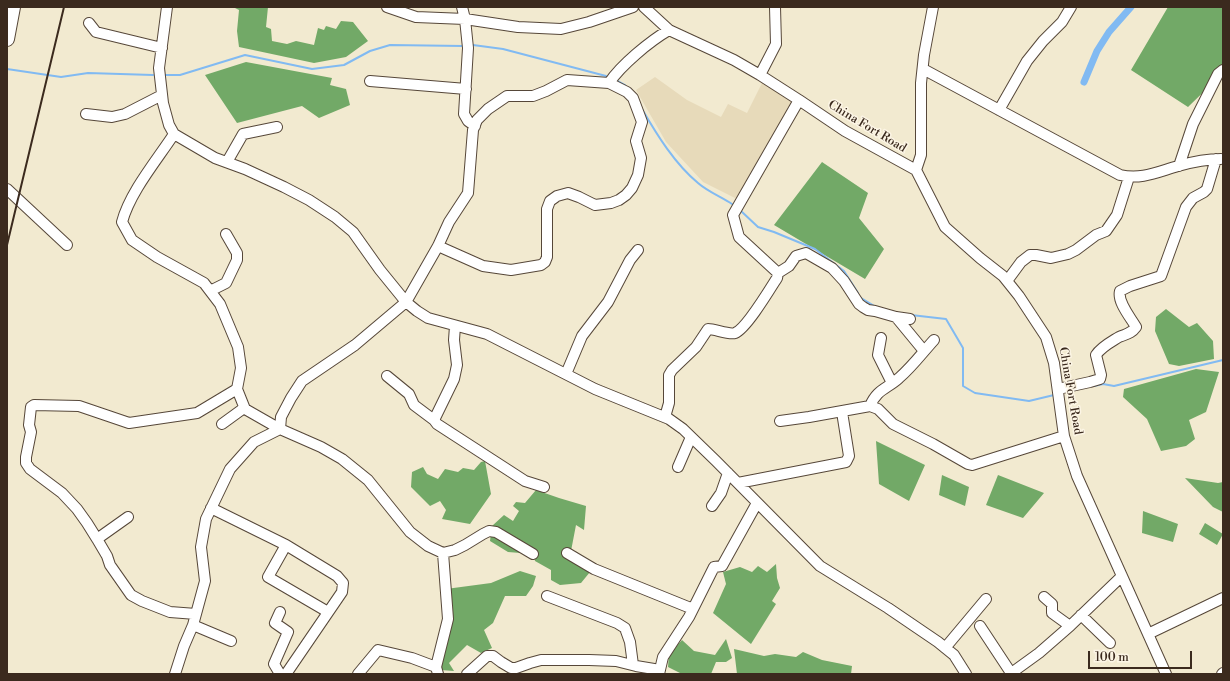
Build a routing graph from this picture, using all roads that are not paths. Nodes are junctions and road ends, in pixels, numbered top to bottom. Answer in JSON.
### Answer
{"nodes":[{"id":1,"x":168,"y":7,"type":"edge"},
{"id":2,"x":387,"y":7,"type":"edge"},
{"id":3,"x":462,"y":7,"type":"edge"},
{"id":4,"x":633,"y":7,"type":"edge"},
{"id":5,"x":644,"y":7,"type":"edge"},
{"id":6,"x":775,"y":7,"type":"edge"},
{"id":7,"x":933,"y":7,"type":"edge"},
{"id":8,"x":1071,"y":7,"type":"edge"},
{"id":9,"x":10,"y":16,"type":"edge"},
{"id":10,"x":464,"y":19,"type":"junction"},
{"id":11,"x":89,"y":23,"type":"dead end"},
{"id":12,"x":669,"y":30,"type":"junction"},
{"id":13,"x":7,"y":39,"type":"edge"},
{"id":14,"x":162,"y":48,"type":"junction"},
{"id":15,"x":923,"y":69,"type":"junction"},
{"id":16,"x":1223,"y":70,"type":"edge"},
{"id":17,"x":760,"y":75,"type":"junction"},
{"id":18,"x":370,"y":81,"type":"dead end"},
{"id":19,"x":609,"y":83,"type":"junction"},
{"id":20,"x":466,"y":89,"type":"junction"},
{"id":21,"x":162,"y":95,"type":"junction"},
{"id":22,"x":799,"y":100,"type":"junction"},
{"id":23,"x":999,"y":110,"type":"junction"},
{"id":24,"x":86,"y":114,"type":"dead end"},
{"id":25,"x":475,"y":126,"type":"junction"},
{"id":26,"x":277,"y":127,"type":"dead end"},
{"id":27,"x":174,"y":134,"type":"junction"},
{"id":28,"x":1220,"y":159,"type":"edge"},
{"id":29,"x":227,"y":162,"type":"junction"},
{"id":30,"x":1179,"y":166,"type":"junction"},
{"id":31,"x":916,"y":170,"type":"junction"},
{"id":32,"x":1129,"y":177,"type":"junction"},
{"id":33,"x":7,"y":189,"type":"edge"},
{"id":34,"x":226,"y":234,"type":"dead end"},
{"id":35,"x":67,"y":245,"type":"dead end"},
{"id":36,"x":438,"y":246,"type":"junction"},
{"id":37,"x":638,"y":250,"type":"dead end"},
{"id":38,"x":778,"y":273,"type":"junction"},
{"id":39,"x":1007,"y":281,"type":"junction"},
{"id":40,"x":210,"y":290,"type":"junction"},
{"id":41,"x":406,"y":302,"type":"junction"},
{"id":42,"x":896,"y":317,"type":"junction"},
{"id":43,"x":910,"y":319,"type":"dead end"},
{"id":44,"x":455,"y":326,"type":"junction"},
{"id":45,"x":881,"y":338,"type":"dead end"},
{"id":46,"x":934,"y":340,"type":"dead end"},
{"id":47,"x":924,"y":351,"type":"junction"},
{"id":48,"x":566,"y":374,"type":"junction"},
{"id":49,"x":387,"y":376,"type":"dead end"},
{"id":50,"x":892,"y":383,"type":"junction"},
{"id":51,"x":237,"y":389,"type":"junction"},
{"id":52,"x":1058,"y":394,"type":"junction"},
{"id":53,"x":870,"y":406,"type":"junction"},
{"id":54,"x":244,"y":408,"type":"junction"},
{"id":55,"x":842,"y":412,"type":"junction"},
{"id":56,"x":665,"y":417,"type":"junction"},
{"id":57,"x":434,"y":420,"type":"junction"},
{"id":58,"x":780,"y":421,"type":"dead end"},
{"id":59,"x":222,"y":424,"type":"dead end"},
{"id":60,"x":280,"y":429,"type":"junction"},
{"id":61,"x":1064,"y":436,"type":"junction"},
{"id":62,"x":691,"y":437,"type":"junction"},
{"id":63,"x":678,"y":467,"type":"dead end"},
{"id":64,"x":728,"y":473,"type":"junction"},
{"id":65,"x":738,"y":483,"type":"junction"},
{"id":66,"x":544,"y":487,"type":"dead end"},
{"id":67,"x":757,"y":503,"type":"junction"},
{"id":68,"x":712,"y":506,"type":"dead end"},
{"id":69,"x":211,"y":508,"type":"junction"},
{"id":70,"x":128,"y":518,"type":"dead end"},
{"id":71,"x":97,"y":539,"type":"junction"},
{"id":72,"x":286,"y":545,"type":"junction"},
{"id":73,"x":443,"y":553,"type":"junction"},
{"id":74,"x":566,"y":553,"type":"dead end"},
{"id":75,"x":533,"y":554,"type":"dead end"},
{"id":76,"x":1122,"y":576,"type":"junction"},
{"id":77,"x":547,"y":596,"type":"dead end"},
{"id":78,"x":1044,"y":597,"type":"dead end"},
{"id":79,"x":1223,"y":598,"type":"edge"},
{"id":80,"x":986,"y":599,"type":"dead end"},
{"id":81,"x":693,"y":609,"type":"junction"},
{"id":82,"x":280,"y":612,"type":"dead end"},
{"id":83,"x":328,"y":612,"type":"junction"},
{"id":84,"x":196,"y":614,"type":"junction"},
{"id":85,"x":1081,"y":616,"type":"junction"},
{"id":86,"x":193,"y":625,"type":"junction"},
{"id":87,"x":980,"y":626,"type":"dead end"},
{"id":88,"x":1070,"y":626,"type":"junction"},
{"id":89,"x":1148,"y":634,"type":"junction"},
{"id":90,"x":231,"y":641,"type":"dead end"},
{"id":91,"x":1110,"y":643,"type":"dead end"},
{"id":92,"x":945,"y":648,"type":"junction"},
{"id":93,"x":633,"y":665,"type":"junction"},
{"id":94,"x":437,"y":671,"type":"edge"},
{"id":95,"x":659,"y":672,"type":"edge"},
{"id":96,"x":175,"y":674,"type":"edge"},
{"id":97,"x":280,"y":674,"type":"edge"},
{"id":98,"x":286,"y":674,"type":"edge"},
{"id":99,"x":358,"y":674,"type":"edge"},
{"id":100,"x":467,"y":674,"type":"edge"},
{"id":101,"x":966,"y":674,"type":"edge"},
{"id":102,"x":1011,"y":674,"type":"edge"},
{"id":103,"x":1166,"y":674,"type":"edge"}],
"edges":[{"from":1,"to":14,"type":"street"},
{"from":2,"to":10,"type":"street"},
{"from":3,"to":10,"type":"street"},
{"from":4,"to":10,"type":"street"},
{"from":5,"to":12,"type":"street","name":"China Fort Road"},
{"from":6,"to":17,"type":"street"},
{"from":7,"to":15,"type":"street"},
{"from":8,"to":23,"type":"street"},
{"from":9,"to":13,"type":"highway"},
{"from":10,"to":20,"type":"street"},
{"from":11,"to":14,"type":"street"},
{"from":12,"to":17,"type":"street","name":"China Fort Road"},
{"from":12,"to":19,"type":"street"},
{"from":14,"to":21,"type":"street"},
{"from":15,"to":23,"type":"street"},
{"from":15,"to":31,"type":"street"},
{"from":16,"to":30,"type":"street"},
{"from":17,"to":22,"type":"street","name":"China Fort Road"},
{"from":18,"to":20,"type":"street"},
{"from":19,"to":25,"type":"street"},
{"from":19,"to":36,"type":"street"},
{"from":20,"to":25,"type":"street"},
{"from":21,"to":24,"type":"street"},
{"from":21,"to":27,"type":"street"},
{"from":22,"to":31,"type":"street","name":"China Fort Road"},
{"from":22,"to":38,"type":"street"},
{"from":23,"to":32,"type":"street"},
{"from":25,"to":36,"type":"street"},
{"from":26,"to":29,"type":"street"},
{"from":27,"to":29,"type":"street"},
{"from":27,"to":40,"type":"street"},
{"from":28,"to":30,"type":"street"},
{"from":28,"to":52,"type":"street"},
{"from":29,"to":41,"type":"street"},
{"from":30,"to":32,"type":"street"},
{"from":31,"to":39,"type":"street","name":"China Fort Road"},
{"from":32,"to":39,"type":"street"},
{"from":33,"to":35,"type":"street"},
{"from":34,"to":40,"type":"street"},
{"from":36,"to":41,"type":"street"},
{"from":37,"to":48,"type":"street"},
{"from":38,"to":42,"type":"street"},
{"from":38,"to":56,"type":"street"},
{"from":39,"to":52,"type":"street","name":"China Fort Road"},
{"from":40,"to":51,"type":"street"},
{"from":41,"to":44,"type":"street"},
{"from":41,"to":60,"type":"street"},
{"from":42,"to":43,"type":"street"},
{"from":42,"to":47,"type":"street"},
{"from":44,"to":48,"type":"street"},
{"from":44,"to":57,"type":"street"},
{"from":45,"to":50,"type":"street"},
{"from":46,"to":47,"type":"street"},
{"from":47,"to":50,"type":"street"},
{"from":48,"to":56,"type":"street"},
{"from":49,"to":57,"type":"street"},
{"from":50,"to":53,"type":"street"},
{"from":51,"to":54,"type":"street"},
{"from":51,"to":71,"type":"street"},
{"from":52,"to":61,"type":"street","name":"China Fort Road"},
{"from":53,"to":55,"type":"street"},
{"from":53,"to":61,"type":"street"},
{"from":54,"to":59,"type":"street"},
{"from":54,"to":60,"type":"street"},
{"from":55,"to":58,"type":"street"},
{"from":55,"to":65,"type":"street"},
{"from":56,"to":62,"type":"street"},
{"from":57,"to":66,"type":"street"},
{"from":60,"to":69,"type":"street"},
{"from":60,"to":73,"type":"street"},
{"from":61,"to":76,"type":"street","name":"China Fort Road"},
{"from":62,"to":63,"type":"street"},
{"from":62,"to":64,"type":"street"},
{"from":64,"to":65,"type":"street"},
{"from":64,"to":68,"type":"street"},
{"from":65,"to":67,"type":"street"},
{"from":67,"to":81,"type":"street"},
{"from":67,"to":92,"type":"street"},
{"from":69,"to":72,"type":"street"},
{"from":69,"to":84,"type":"street"},
{"from":70,"to":71,"type":"street"},
{"from":71,"to":84,"type":"street"},
{"from":72,"to":83,"type":"street"},
{"from":72,"to":83,"type":"street"},
{"from":73,"to":75,"type":"street"},
{"from":73,"to":94,"type":"street"},
{"from":74,"to":81,"type":"street"},
{"from":76,"to":85,"type":"street"},
{"from":76,"to":89,"type":"street","name":"China Fort Road"},
{"from":77,"to":93,"type":"street"},
{"from":78,"to":88,"type":"street"},
{"from":79,"to":89,"type":"street"},
{"from":80,"to":92,"type":"street"},
{"from":81,"to":95,"type":"street"},
{"from":82,"to":97,"type":"street"},
{"from":83,"to":98,"type":"street"},
{"from":84,"to":86,"type":"street"},
{"from":85,"to":88,"type":"street"},
{"from":85,"to":91,"type":"street"},
{"from":86,"to":90,"type":"street"},
{"from":86,"to":96,"type":"street"},
{"from":87,"to":102,"type":"street"},
{"from":88,"to":102,"type":"street"},
{"from":89,"to":103,"type":"street","name":"China Fort Road"},
{"from":92,"to":101,"type":"street"},
{"from":93,"to":95,"type":"street"},
{"from":93,"to":100,"type":"street"},
{"from":94,"to":99,"type":"street"}]}
